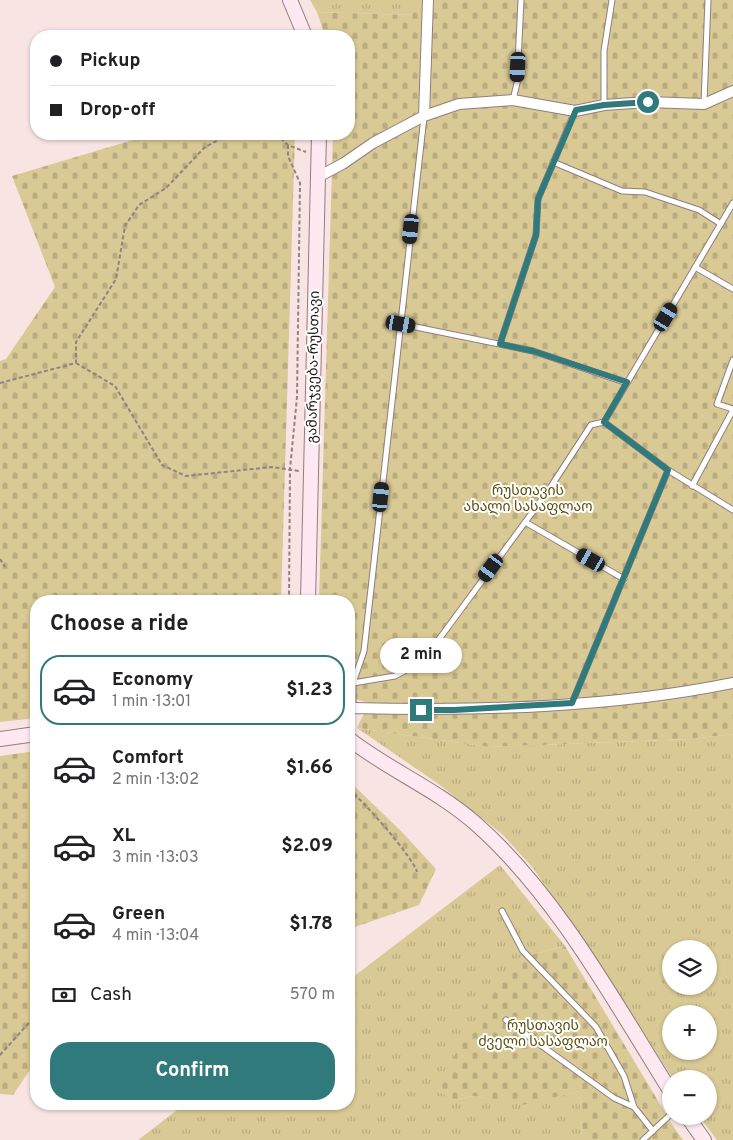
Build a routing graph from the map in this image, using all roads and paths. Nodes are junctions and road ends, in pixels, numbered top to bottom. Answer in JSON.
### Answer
{"nodes":[{"id":1,"x":290,"y":0,"type":"edge"},
{"id":2,"x":428,"y":0,"type":"edge"},
{"id":3,"x":521,"y":0,"type":"edge"},
{"id":4,"x":612,"y":0,"type":"edge"},
{"id":5,"x":708,"y":0,"type":"edge"},
{"id":6,"x":302,"y":30,"type":"edge"},
{"id":7,"x":733,"y":91,"type":"edge"},
{"id":8,"x":513,"y":100,"type":"junction"},
{"id":9,"x":704,"y":104,"type":"junction"},
{"id":10,"x":604,"y":105,"type":"junction"},
{"id":11,"x":576,"y":110,"type":"junction"},
{"id":12,"x":424,"y":116,"type":"junction"},
{"id":13,"x":219,"y":140,"type":"edge"},
{"id":14,"x":283,"y":140,"type":"edge"},
{"id":15,"x":319,"y":140,"type":"edge"},
{"id":16,"x":288,"y":145,"type":"junction"},
{"id":17,"x":319,"y":158,"type":"junction"},
{"id":18,"x":554,"y":162,"type":"junction"},
{"id":19,"x":318,"y":177,"type":"junction"},
{"id":20,"x":733,"y":203,"type":"edge"},
{"id":21,"x":720,"y":224,"type":"junction"},
{"id":22,"x":695,"y":267,"type":"junction"},
{"id":23,"x":733,"y":288,"type":"edge"},
{"id":24,"x":401,"y":324,"type":"junction"},
{"id":25,"x":500,"y":344,"type":"junction"},
{"id":26,"x":733,"y":360,"type":"edge"},
{"id":27,"x":76,"y":363,"type":"junction"},
{"id":28,"x":627,"y":382,"type":"junction"},
{"id":29,"x":0,"y":383,"type":"edge"},
{"id":30,"x":733,"y":410,"type":"edge"},
{"id":31,"x":604,"y":422,"type":"junction"},
{"id":32,"x":290,"y":470,"type":"junction"},
{"id":33,"x":668,"y":470,"type":"junction"},
{"id":34,"x":311,"y":472,"type":"junction"},
{"id":35,"x":692,"y":486,"type":"junction"},
{"id":36,"x":733,"y":510,"type":"edge"},
{"id":37,"x":525,"y":522,"type":"junction"},
{"id":38,"x":0,"y":559,"type":"edge"},
{"id":39,"x":5,"y":567,"type":"dead end"},
{"id":40,"x":624,"y":579,"type":"junction"},
{"id":41,"x":289,"y":595,"type":"edge"},
{"id":42,"x":308,"y":595,"type":"edge"},
{"id":43,"x":355,"y":676,"type":"edge"},
{"id":44,"x":355,"y":682,"type":"edge"},
{"id":45,"x":733,"y":682,"type":"edge"},
{"id":46,"x":572,"y":703,"type":"junction"},
{"id":47,"x":355,"y":710,"type":"edge"},
{"id":48,"x":30,"y":735,"type":"edge"},
{"id":49,"x":0,"y":739,"type":"edge"},
{"id":50,"x":355,"y":743,"type":"edge"},
{"id":51,"x":355,"y":749,"type":"edge"},
{"id":52,"x":376,"y":758,"type":"junction"},
{"id":53,"x":355,"y":797,"type":"edge"},
{"id":54,"x":417,"y":872,"type":"dead end"},
{"id":55,"x":502,"y":911,"type":"dead end"},
{"id":56,"x":506,"y":1020,"type":"dead end"},
{"id":57,"x":30,"y":1022,"type":"edge"},
{"id":58,"x":0,"y":1055,"type":"edge"},
{"id":59,"x":662,"y":1078,"type":"edge"},
{"id":60,"x":634,"y":1107,"type":"junction"},
{"id":61,"x":662,"y":1122,"type":"edge"},
{"id":62,"x":693,"y":1125,"type":"edge"},
{"id":63,"x":653,"y":1131,"type":"junction"},
{"id":64,"x":643,"y":1140,"type":"edge"},
{"id":65,"x":704,"y":1140,"type":"edge"}],
"edges":[{"from":1,"to":6,"type":"main road"},
{"from":2,"to":12,"type":"street"},
{"from":3,"to":8,"type":"lane"},
{"from":4,"to":10,"type":"lane"},
{"from":5,"to":9,"type":"lane"},
{"from":7,"to":9,"type":"street"},
{"from":8,"to":11,"type":"street"},
{"from":8,"to":12,"type":"street"},
{"from":9,"to":10,"type":"street"},
{"from":10,"to":11,"type":"street"},
{"from":11,"to":18,"type":"lane"},
{"from":12,"to":19,"type":"street"},
{"from":12,"to":24,"type":"lane"},
{"from":13,"to":27,"type":"path"},
{"from":14,"to":16,"type":"path"},
{"from":15,"to":17,"type":"main road","name":"გამარჯვება-რუსთავი"},
{"from":16,"to":17,"type":"path"},
{"from":16,"to":32,"type":"path"},
{"from":17,"to":19,"type":"main road","name":"გამარჯვება-რუსთავი"},
{"from":18,"to":21,"type":"lane"},
{"from":18,"to":25,"type":"lane"},
{"from":19,"to":34,"type":"main road","name":"გამარჯვება-რუსთავი"},
{"from":20,"to":21,"type":"lane"},
{"from":21,"to":22,"type":"lane"},
{"from":22,"to":23,"type":"lane"},
{"from":22,"to":28,"type":"lane"},
{"from":24,"to":25,"type":"lane"},
{"from":24,"to":43,"type":"lane"},
{"from":25,"to":28,"type":"lane"},
{"from":26,"to":30,"type":"lane"},
{"from":27,"to":29,"type":"path"},
{"from":27,"to":32,"type":"path"},
{"from":28,"to":31,"type":"lane"},
{"from":30,"to":35,"type":"lane"},
{"from":31,"to":33,"type":"lane"},
{"from":31,"to":37,"type":"lane"},
{"from":32,"to":34,"type":"path"},
{"from":32,"to":41,"type":"path"},
{"from":33,"to":35,"type":"lane"},
{"from":33,"to":40,"type":"lane"},
{"from":34,"to":42,"type":"main road","name":"გამარჯვება-რუსთავი"},
{"from":35,"to":36,"type":"lane"},
{"from":37,"to":40,"type":"lane"},
{"from":37,"to":44,"type":"lane"},
{"from":38,"to":39,"type":"path"},
{"from":40,"to":46,"type":"lane"},
{"from":45,"to":46,"type":"street"},
{"from":46,"to":47,"type":"street"},
{"from":48,"to":49,"type":"main road"},
{"from":50,"to":52,"type":"main road"},
{"from":51,"to":52,"type":"main road"},
{"from":52,"to":59,"type":"main road"},
{"from":53,"to":54,"type":"path"},
{"from":55,"to":60,"type":"lane"},
{"from":56,"to":60,"type":"lane"},
{"from":57,"to":58,"type":"path"},
{"from":60,"to":63,"type":"lane"},
{"from":61,"to":63,"type":"lane"},
{"from":62,"to":65,"type":"main road"},
{"from":63,"to":64,"type":"lane"}]}
